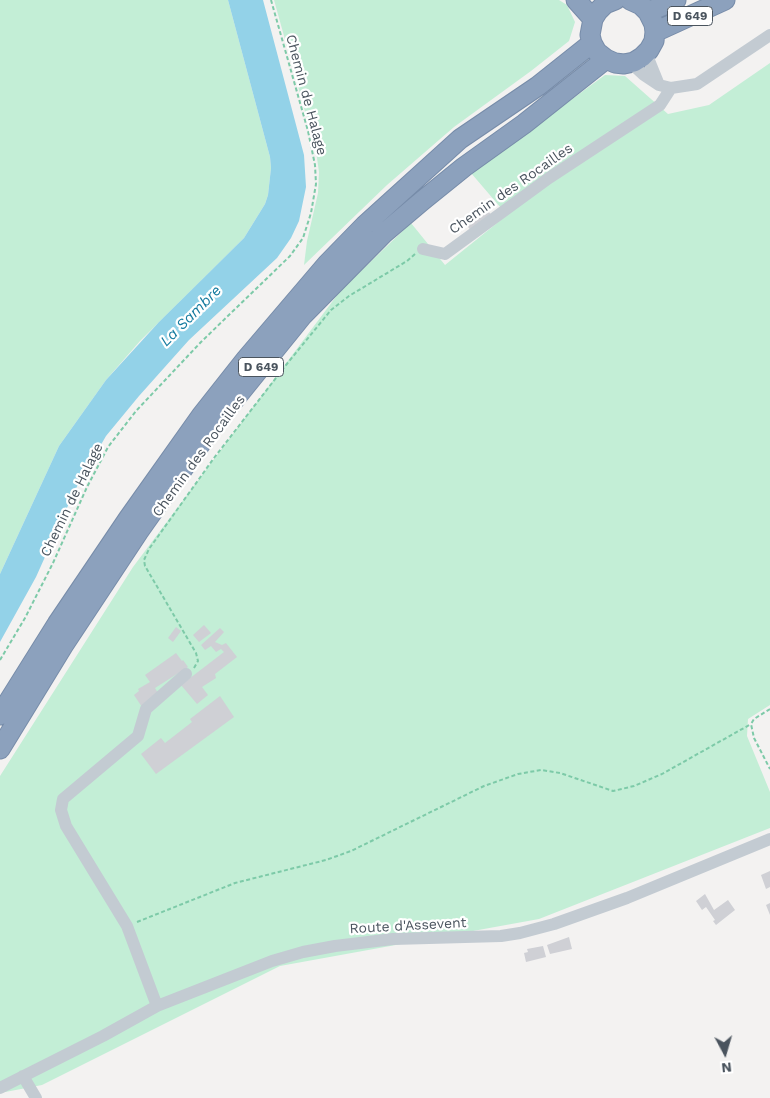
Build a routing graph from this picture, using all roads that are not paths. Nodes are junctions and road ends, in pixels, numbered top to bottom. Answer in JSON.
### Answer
{"nodes":[{"id":1,"x":576,"y":0,"type":"edge"},
{"id":2,"x":630,"y":0,"type":"edge"},
{"id":3,"x":676,"y":0,"type":"edge"},
{"id":4,"x":725,"y":0,"type":"edge"},
{"id":5,"x":606,"y":1,"type":"edge"},
{"id":6,"x":648,"y":12,"type":"junction"},
{"id":7,"x":592,"y":19,"type":"junction"},
{"id":8,"x":655,"y":32,"type":"junction"},
{"id":9,"x":770,"y":35,"type":"edge"},
{"id":10,"x":592,"y":43,"type":"junction"},
{"id":11,"x":638,"y":58,"type":"junction"},
{"id":12,"x":606,"y":59,"type":"junction"},
{"id":13,"x":665,"y":86,"type":"junction"},
{"id":14,"x":423,"y":250,"type":"road end"},
{"id":15,"x":186,"y":674,"type":"road end"},
{"id":16,"x":0,"y":715,"type":"edge"},
{"id":17,"x":0,"y":749,"type":"edge"},
{"id":18,"x":770,"y":839,"type":"edge"},
{"id":19,"x":157,"y":1006,"type":"junction"},
{"id":20,"x":23,"y":1076,"type":"junction"},
{"id":21,"x":0,"y":1088,"type":"edge"},
{"id":22,"x":36,"y":1098,"type":"edge"}],
"edges":[{"from":1,"to":7,"type":"highway"},
{"from":2,"to":6,"type":"highway"},
{"from":3,"to":6,"type":"highway","number":"D 649"},
{"from":4,"to":8,"type":"highway","number":"D 649"},
{"from":5,"to":7,"type":"highway"},
{"from":6,"to":8,"type":"highway"},
{"from":7,"to":10,"type":"highway"},
{"from":8,"to":11,"type":"highway"},
{"from":9,"to":13,"type":"street"},
{"from":10,"to":12,"type":"highway"},
{"from":10,"to":16,"type":"highway","number":"D 649"},
{"from":11,"to":12,"type":"highway"},
{"from":11,"to":13,"type":"street"},
{"from":11,"to":13,"type":"street"},
{"from":12,"to":17,"type":"highway","number":"D 649"},
{"from":13,"to":14,"type":"street","name":"Chemin des Rocailles"},
{"from":15,"to":19,"type":"street"},
{"from":18,"to":19,"type":"street","name":"Route d'Assevent"},
{"from":19,"to":20,"type":"street","name":"Route d'Assevent"},
{"from":20,"to":21,"type":"street","name":"Route d'Assevent"},
{"from":20,"to":22,"type":"street"}]}
